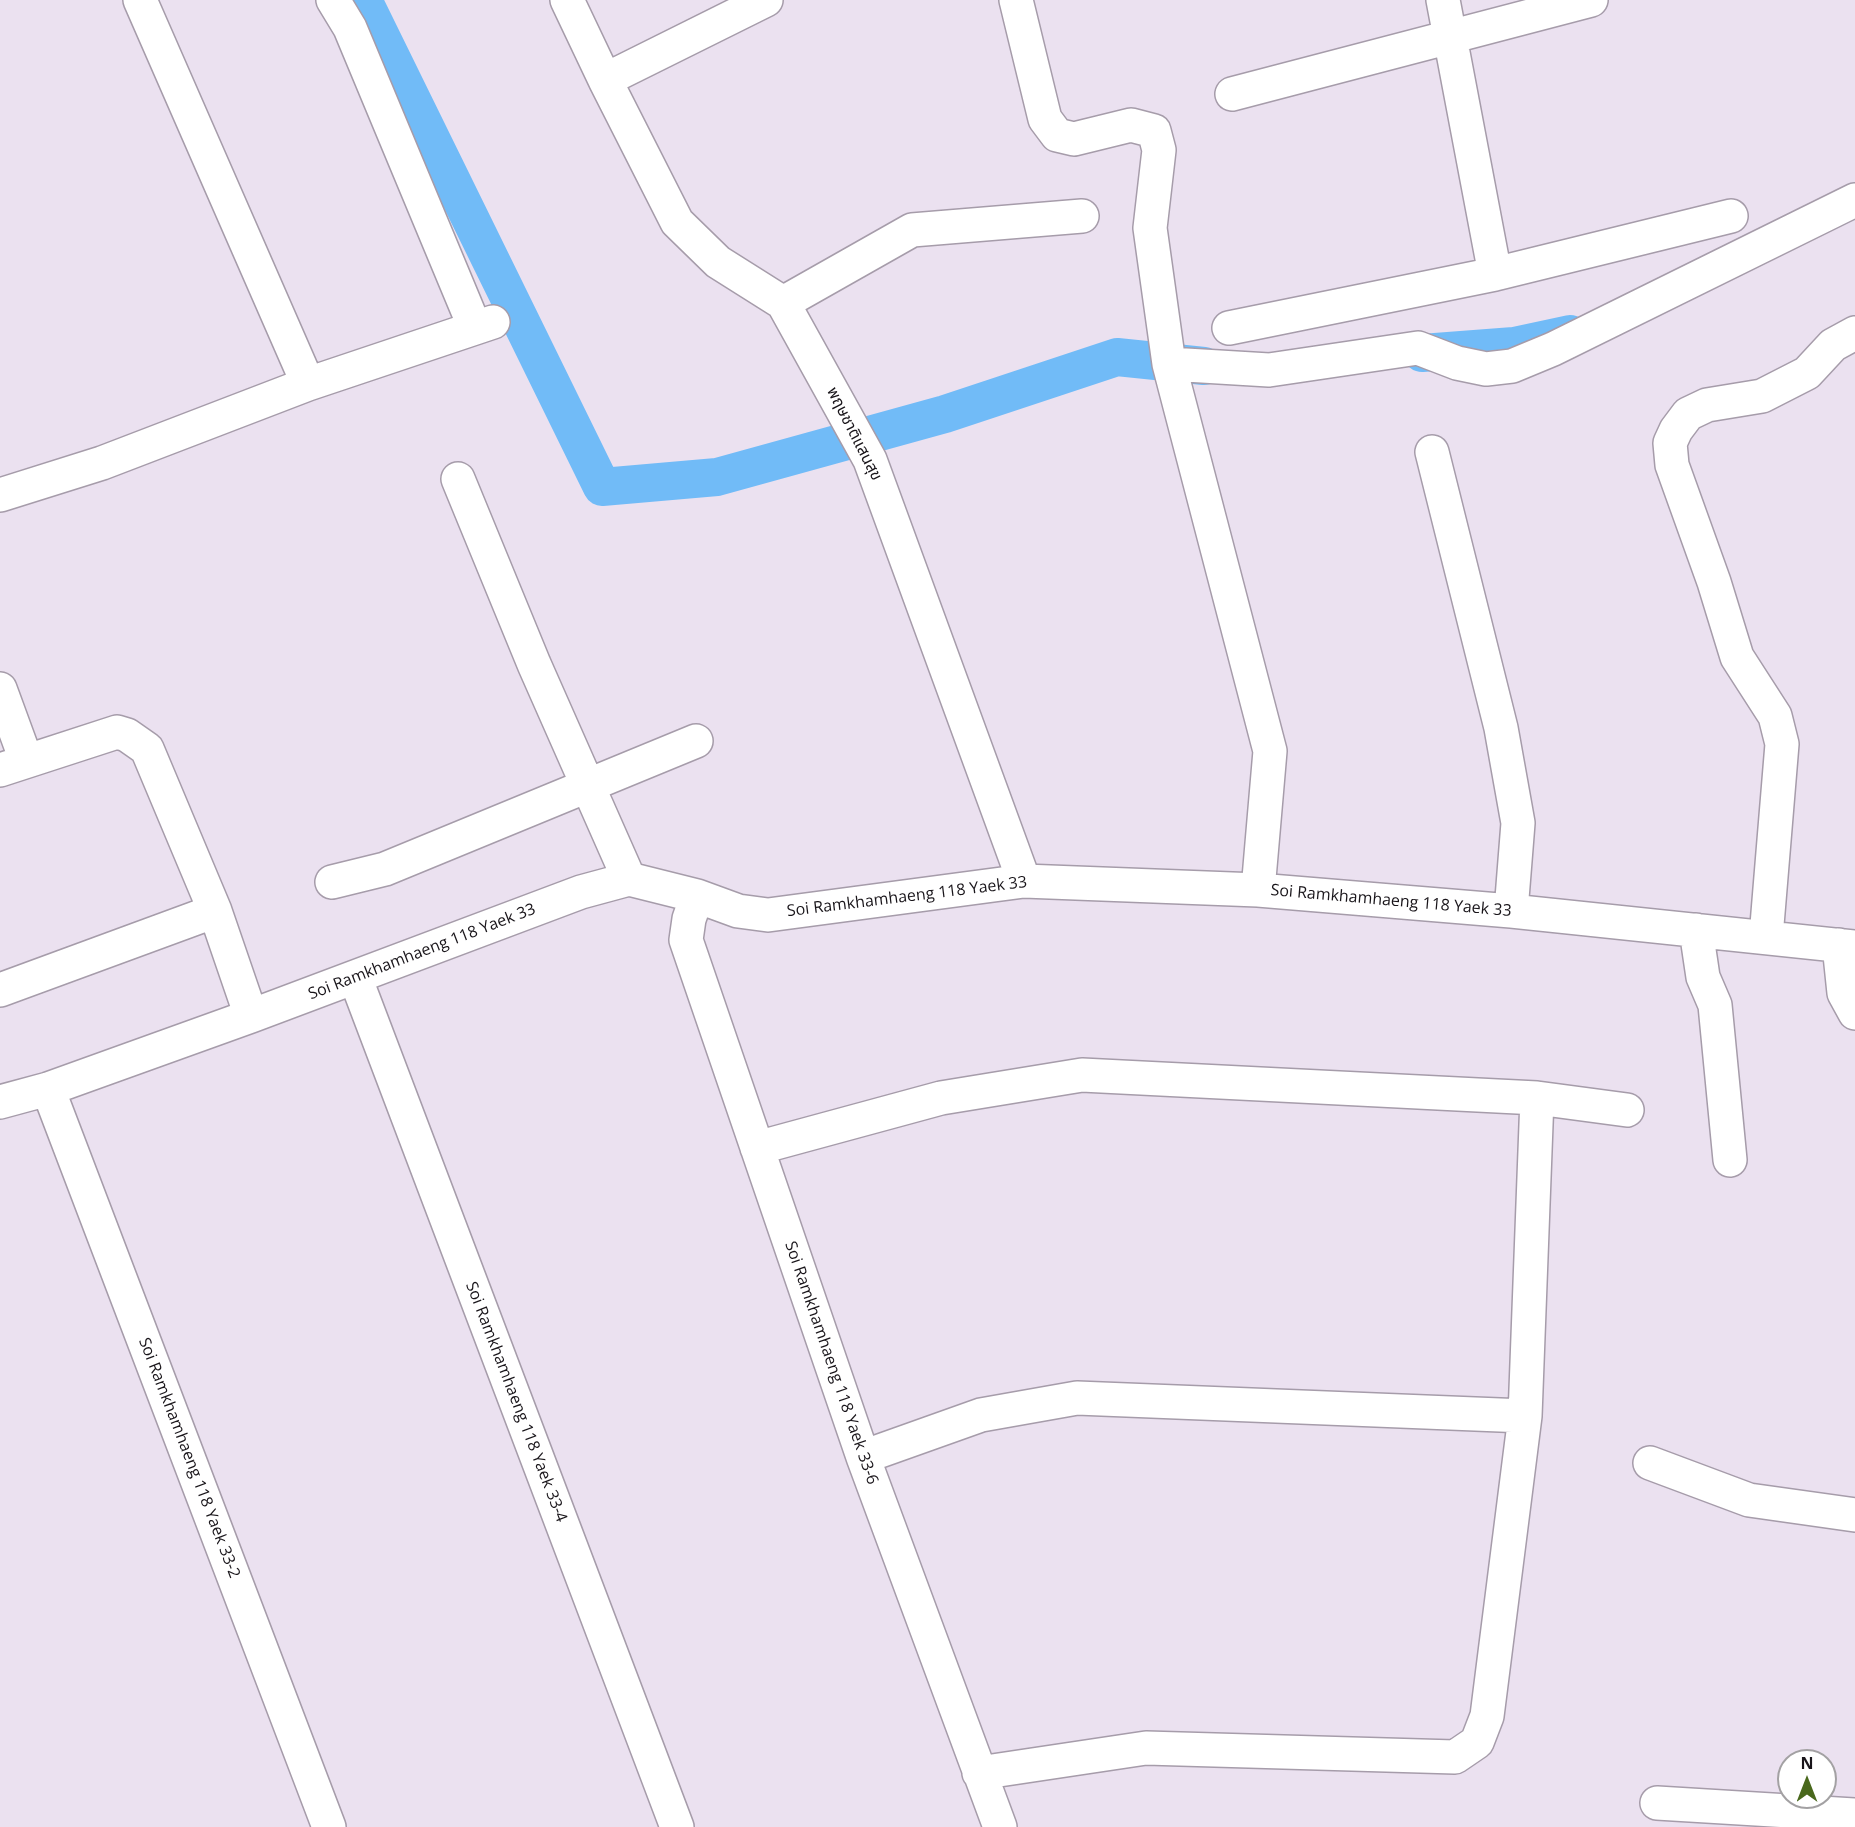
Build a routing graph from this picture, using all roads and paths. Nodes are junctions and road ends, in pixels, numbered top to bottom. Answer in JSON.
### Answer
{"nodes":[{"id":1,"x":140,"y":0,"type":"edge"},
{"id":2,"x":333,"y":0,"type":"edge"},
{"id":3,"x":567,"y":0,"type":"edge"},
{"id":4,"x":766,"y":0,"type":"edge"},
{"id":5,"x":1016,"y":0,"type":"edge"},
{"id":6,"x":1443,"y":0,"type":"edge"},
{"id":7,"x":1591,"y":0,"type":"edge"},
{"id":8,"x":1450,"y":38,"type":"junction"},
{"id":9,"x":605,"y":80,"type":"junction"},
{"id":10,"x":1232,"y":94,"type":"dead end"},
{"id":11,"x":1855,"y":200,"type":"edge"},
{"id":12,"x":1083,"y":216,"type":"dead end"},
{"id":13,"x":1731,"y":216,"type":"dead end"},
{"id":14,"x":1496,"y":274,"type":"junction"},
{"id":15,"x":783,"y":303,"type":"junction"},
{"id":16,"x":1229,"y":328,"type":"dead end"},
{"id":17,"x":1855,"y":333,"type":"edge"},
{"id":18,"x":1169,"y":364,"type":"junction"},
{"id":19,"x":308,"y":384,"type":"junction"},
{"id":20,"x":1432,"y":452,"type":"dead end"},
{"id":21,"x":458,"y":478,"type":"dead end"},
{"id":22,"x":0,"y":495,"type":"edge"},
{"id":23,"x":0,"y":689,"type":"edge"},
{"id":24,"x":696,"y":741,"type":"dead end"},
{"id":25,"x":13,"y":765,"type":"edge"},
{"id":26,"x":588,"y":786,"type":"junction"},
{"id":27,"x":629,"y":879,"type":"junction"},
{"id":28,"x":1024,"y":881,"type":"junction"},
{"id":29,"x":332,"y":882,"type":"dead end"},
{"id":30,"x":1258,"y":890,"type":"junction"},
{"id":31,"x":697,"y":896,"type":"junction"},
{"id":32,"x":215,"y":910,"type":"junction"},
{"id":33,"x":1510,"y":911,"type":"junction"},
{"id":34,"x":1696,"y":930,"type":"junction"},
{"id":35,"x":1766,"y":937,"type":"junction"},
{"id":36,"x":1847,"y":946,"type":"edge"},
{"id":37,"x":355,"y":977,"type":"junction"},
{"id":38,"x":0,"y":990,"type":"edge"},
{"id":39,"x":1855,"y":1013,"type":"edge"},
{"id":40,"x":251,"y":1016,"type":"junction"},
{"id":41,"x":48,"y":1089,"type":"junction"},
{"id":42,"x":1537,"y":1098,"type":"junction"},
{"id":43,"x":0,"y":1102,"type":"edge"},
{"id":44,"x":1627,"y":1110,"type":"dead end"},
{"id":45,"x":758,"y":1148,"type":"junction"},
{"id":46,"x":1730,"y":1160,"type":"dead end"},
{"id":47,"x":1525,"y":1416,"type":"junction"},
{"id":48,"x":863,"y":1457,"type":"junction"},
{"id":49,"x":1650,"y":1463,"type":"dead end"},
{"id":50,"x":1855,"y":1515,"type":"edge"},
{"id":51,"x":979,"y":1773,"type":"junction"},
{"id":52,"x":1657,"y":1803,"type":"dead end"},
{"id":53,"x":1855,"y":1815,"type":"edge"},
{"id":54,"x":329,"y":1827,"type":"edge"},
{"id":55,"x":677,"y":1827,"type":"edge"},
{"id":56,"x":1000,"y":1827,"type":"edge"}],
"edges":[{"from":1,"to":19,"type":"street"},
{"from":2,"to":19,"type":"street"},
{"from":3,"to":9,"type":"street","name":"พฤษชาติแสนสุข"},
{"from":4,"to":9,"type":"street"},
{"from":5,"to":18,"type":"street"},
{"from":6,"to":8,"type":"street"},
{"from":7,"to":8,"type":"street"},
{"from":8,"to":10,"type":"street"},
{"from":8,"to":14,"type":"street"},
{"from":9,"to":15,"type":"street","name":"พฤษชาติแสนสุข"},
{"from":11,"to":18,"type":"street"},
{"from":12,"to":15,"type":"street"},
{"from":13,"to":14,"type":"street"},
{"from":14,"to":16,"type":"street"},
{"from":15,"to":28,"type":"street","name":"พฤษชาติแสนสุข"},
{"from":17,"to":35,"type":"street"},
{"from":18,"to":30,"type":"street"},
{"from":19,"to":22,"type":"street"},
{"from":20,"to":33,"type":"street"},
{"from":21,"to":26,"type":"street"},
{"from":23,"to":25,"type":"street"},
{"from":24,"to":26,"type":"street"},
{"from":25,"to":32,"type":"street"},
{"from":26,"to":27,"type":"street"},
{"from":26,"to":29,"type":"street"},
{"from":27,"to":31,"type":"street","name":"Soi Ramkhamhaeng 118 Yaek 33"},
{"from":27,"to":37,"type":"street","name":"Soi Ramkhamhaeng 118 Yaek 33"},
{"from":28,"to":30,"type":"street","name":"Soi Ramkhamhaeng 118 Yaek 33"},
{"from":28,"to":31,"type":"street","name":"Soi Ramkhamhaeng 118 Yaek 33"},
{"from":30,"to":33,"type":"street","name":"Soi Ramkhamhaeng 118 Yaek 33"},
{"from":31,"to":45,"type":"street","name":"Soi Ramkhamhaeng 118 Yaek 33-6"},
{"from":32,"to":38,"type":"street"},
{"from":32,"to":40,"type":"street"},
{"from":33,"to":34,"type":"street","name":"Soi Ramkhamhaeng 118 Yaek 33"},
{"from":34,"to":35,"type":"street","name":"Soi Ramkhamhaeng 118 Yaek 33"},
{"from":34,"to":46,"type":"street"},
{"from":35,"to":36,"type":"street","name":"Soi Ramkhamhaeng 118 Yaek 33"},
{"from":36,"to":39,"type":"street"},
{"from":37,"to":40,"type":"street","name":"Soi Ramkhamhaeng 118 Yaek 33"},
{"from":37,"to":55,"type":"street","name":"Soi Ramkhamhaeng 118 Yaek 33-4"},
{"from":40,"to":41,"type":"street","name":"Soi Ramkhamhaeng 118 Yaek 33"},
{"from":41,"to":43,"type":"street","name":"Soi Ramkhamhaeng 118 Yaek 33"},
{"from":41,"to":54,"type":"street","name":"Soi Ramkhamhaeng 118 Yaek 33-2"},
{"from":42,"to":44,"type":"street"},
{"from":42,"to":45,"type":"street"},
{"from":42,"to":47,"type":"street"},
{"from":45,"to":48,"type":"street","name":"Soi Ramkhamhaeng 118 Yaek 33-6"},
{"from":47,"to":48,"type":"street"},
{"from":47,"to":51,"type":"street"},
{"from":48,"to":51,"type":"street","name":"Soi Ramkhamhaeng 118 Yaek 33-6"},
{"from":49,"to":50,"type":"street"},
{"from":51,"to":56,"type":"street","name":"Soi Ramkhamhaeng 118 Yaek 33-6"},
{"from":52,"to":53,"type":"street"}]}
